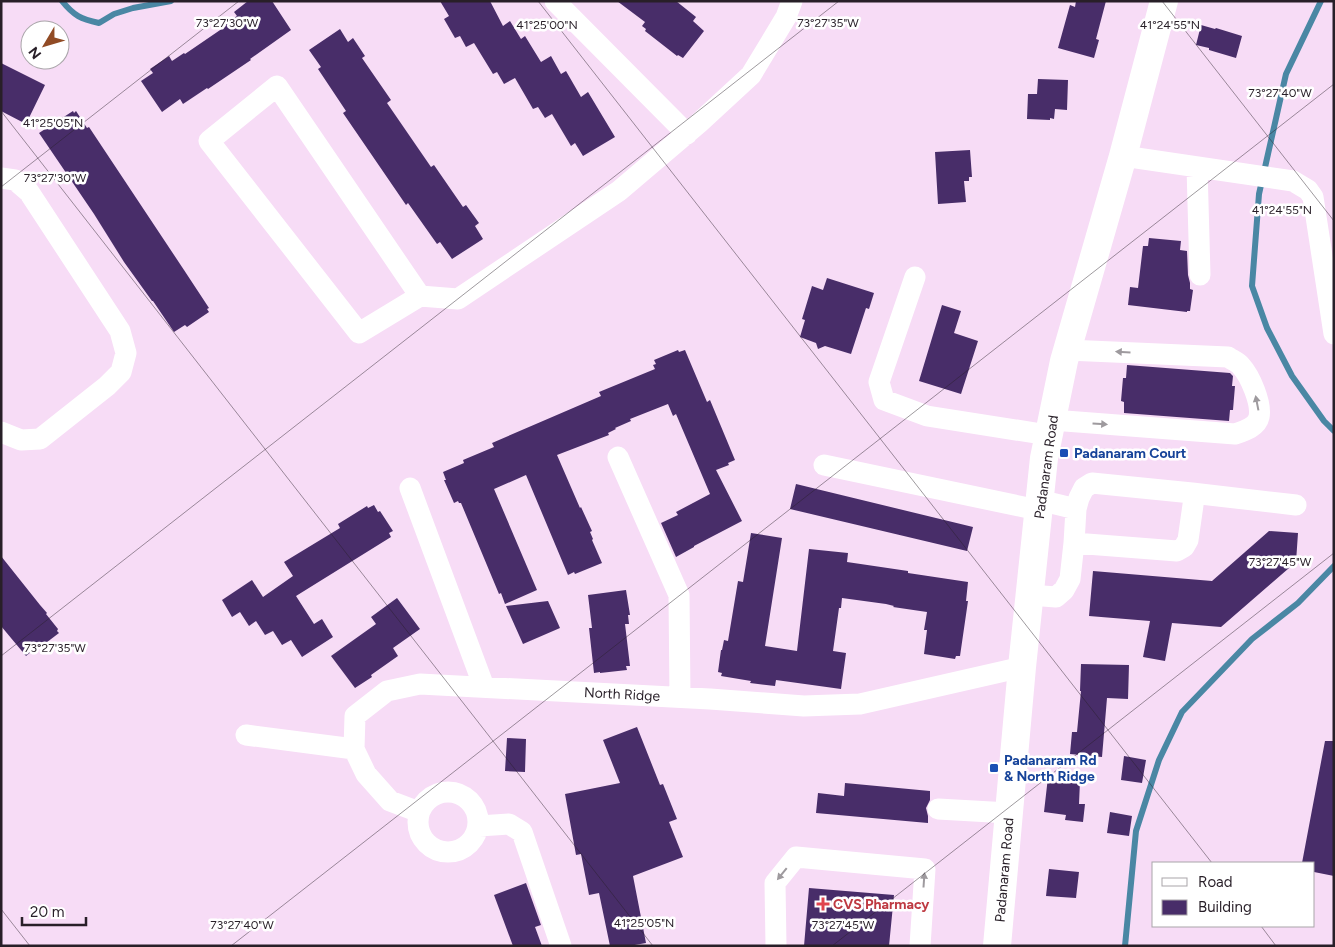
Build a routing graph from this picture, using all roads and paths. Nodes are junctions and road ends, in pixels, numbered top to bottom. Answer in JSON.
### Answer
{"nodes":[{"id":1,"x":554,"y":1,"type":"edge"},
{"id":2,"x":792,"y":1,"type":"edge"},
{"id":3,"x":1164,"y":1,"type":"edge"},
{"id":4,"x":687,"y":134,"type":"junction"},
{"id":5,"x":1123,"y":156,"type":"junction"},
{"id":6,"x":1197,"y":167,"type":"junction"},
{"id":7,"x":1,"y":178,"type":"edge"},
{"id":8,"x":1200,"y":275,"type":"dead end"},
{"id":9,"x":915,"y":277,"type":"dead end"},
{"id":10,"x":420,"y":296,"type":"junction"},
{"id":11,"x":1334,"y":334,"type":"edge"},
{"id":12,"x":1067,"y":350,"type":"junction"},
{"id":13,"x":1050,"y":428,"type":"junction"},
{"id":14,"x":1,"y":432,"type":"edge"},
{"id":15,"x":618,"y":457,"type":"dead end"},
{"id":16,"x":824,"y":465,"type":"dead end"},
{"id":17,"x":410,"y":488,"type":"dead end"},
{"id":18,"x":1192,"y":493,"type":"junction"},
{"id":19,"x":1296,"y":504,"type":"dead end"},
{"id":20,"x":1039,"y":505,"type":"junction"},
{"id":21,"x":1076,"y":509,"type":"junction"},
{"id":22,"x":1074,"y":542,"type":"junction"},
{"id":23,"x":1030,"y":595,"type":"junction"},
{"id":24,"x":1022,"y":667,"type":"junction"},
{"id":25,"x":484,"y":687,"type":"junction"},
{"id":26,"x":680,"y":697,"type":"junction"},
{"id":27,"x":246,"y":735,"type":"dead end"},
{"id":28,"x":354,"y":749,"type":"junction"},
{"id":29,"x":938,"y":809,"type":"dead end"},
{"id":30,"x":419,"y":812,"type":"junction"},
{"id":31,"x":1009,"y":813,"type":"junction"},
{"id":32,"x":479,"y":826,"type":"junction"},
{"id":33,"x":561,"y":946,"type":"edge"},
{"id":34,"x":776,"y":946,"type":"edge"},
{"id":35,"x":920,"y":946,"type":"edge"},
{"id":36,"x":997,"y":946,"type":"edge"}],
"edges":[{"from":1,"to":4,"type":"street"},
{"from":2,"to":4,"type":"street"},
{"from":3,"to":5,"type":"main road","name":"Padanaram Road"},
{"from":4,"to":10,"type":"street"},
{"from":5,"to":6,"type":"street"},
{"from":5,"to":12,"type":"main road","name":"Padanaram Road"},
{"from":6,"to":8,"type":"street"},
{"from":6,"to":11,"type":"street"},
{"from":7,"to":14,"type":"street"},
{"from":9,"to":13,"type":"street"},
{"from":10,"to":10,"type":"street"},
{"from":12,"to":13,"type":"main road","name":"Padanaram Road"},
{"from":13,"to":12,"type":"street","one_way":true},
{"from":13,"to":20,"type":"main road","name":"Padanaram Road"},
{"from":15,"to":26,"type":"street"},
{"from":16,"to":20,"type":"street"},
{"from":17,"to":25,"type":"street"},
{"from":18,"to":19,"type":"street"},
{"from":18,"to":21,"type":"street"},
{"from":18,"to":22,"type":"street"},
{"from":20,"to":21,"type":"street"},
{"from":20,"to":23,"type":"main road","name":"Padanaram Road"},
{"from":21,"to":22,"type":"street"},
{"from":22,"to":23,"type":"street"},
{"from":23,"to":24,"type":"main road","name":"Padanaram Road"},
{"from":24,"to":26,"type":"street","name":"North Ridge"},
{"from":24,"to":31,"type":"main road","name":"Padanaram Road"},
{"from":25,"to":26,"type":"street","name":"North Ridge"},
{"from":25,"to":28,"type":"street","name":"North Ridge"},
{"from":27,"to":28,"type":"street"},
{"from":28,"to":30,"type":"street","name":"North Ridge"},
{"from":29,"to":31,"type":"street"},
{"from":30,"to":32,"type":"street"},
{"from":30,"to":32,"type":"street"},
{"from":31,"to":36,"type":"main road","name":"Padanaram Road"},
{"from":32,"to":33,"type":"street"},
{"from":35,"to":34,"type":"street","one_way":true}]}
